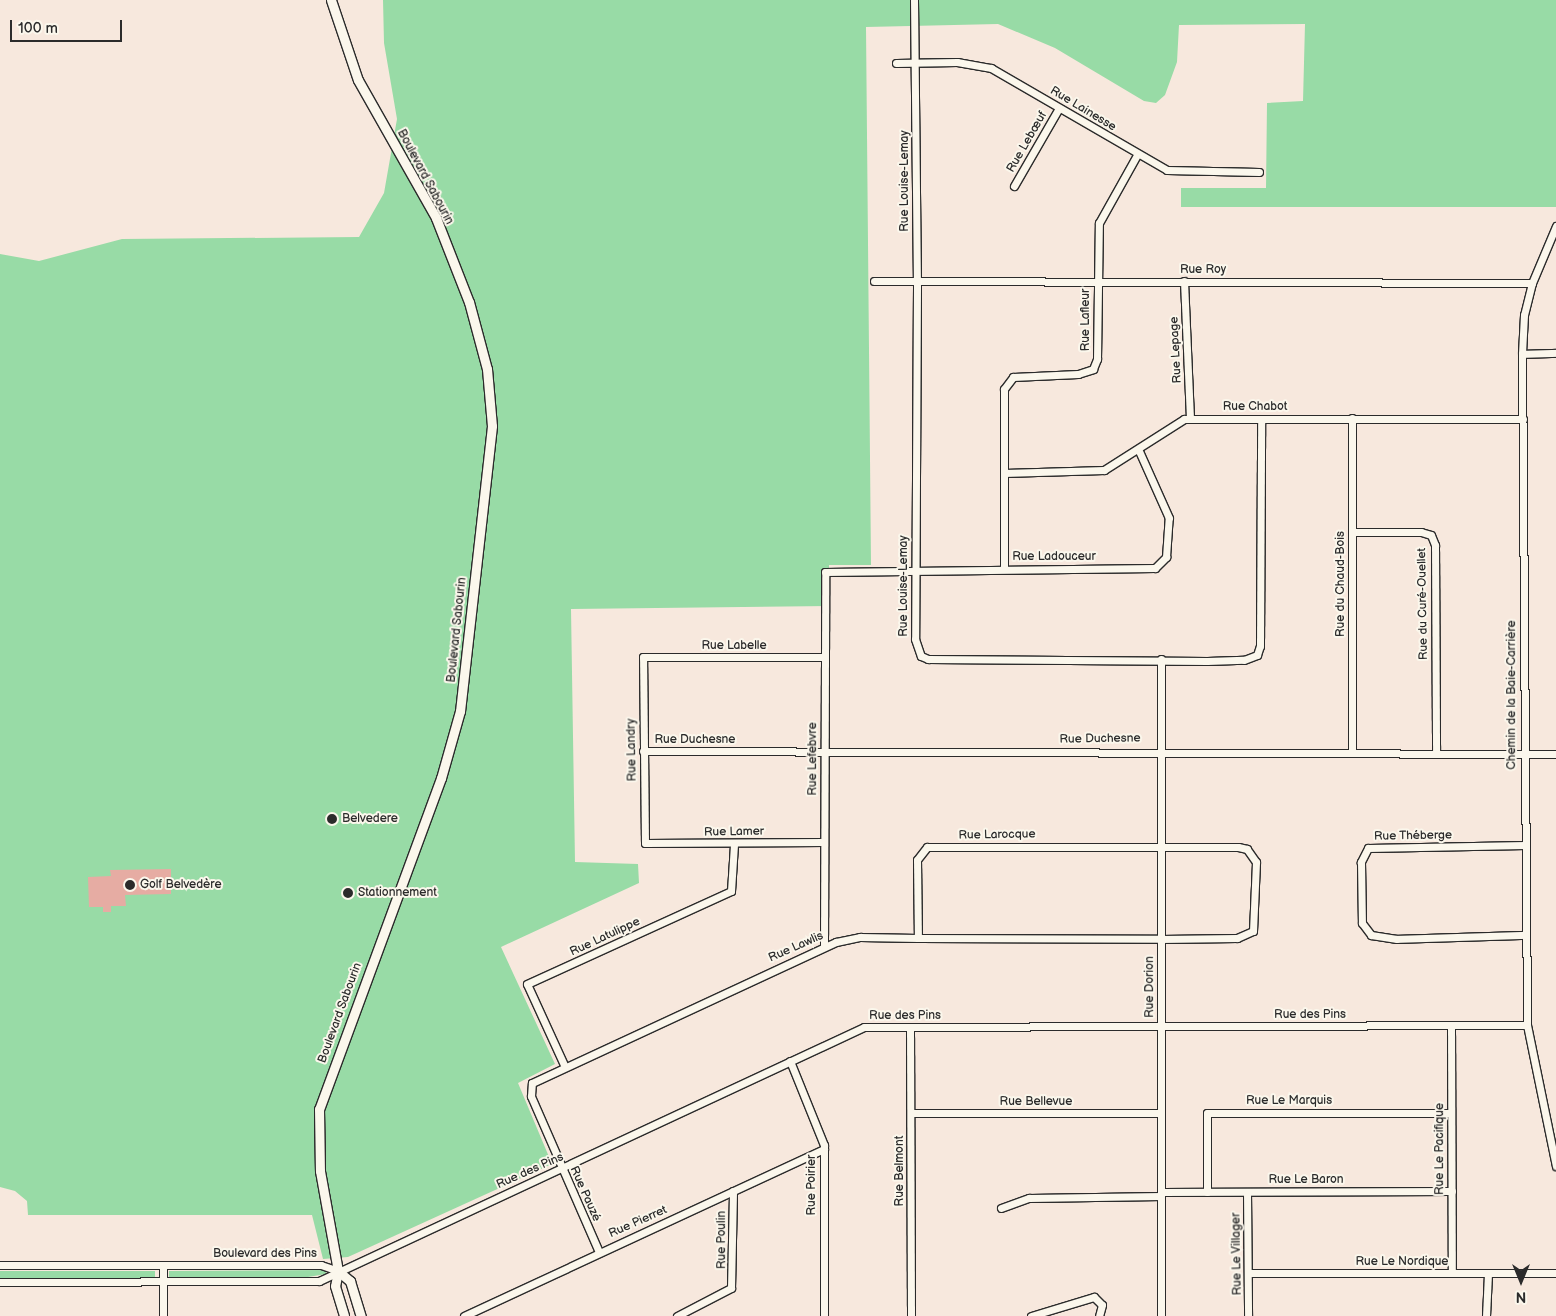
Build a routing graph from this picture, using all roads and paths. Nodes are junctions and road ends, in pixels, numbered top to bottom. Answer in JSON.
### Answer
{"nodes":[{"id":1,"x":331,"y":0,"type":"edge"},
{"id":2,"x":914,"y":0,"type":"edge"},
{"id":3,"x":916,"y":62,"type":"junction"},
{"id":4,"x":896,"y":63,"type":"dead end"},
{"id":5,"x":1059,"y":108,"type":"junction"},
{"id":6,"x":1137,"y":155,"type":"junction"},
{"id":7,"x":1259,"y":172,"type":"dead end"},
{"id":8,"x":1014,"y":186,"type":"dead end"},
{"id":9,"x":1556,"y":226,"type":"edge"},
{"id":10,"x":917,"y":279,"type":"junction"},
{"id":11,"x":1098,"y":280,"type":"junction"},
{"id":12,"x":874,"y":281,"type":"dead end"},
{"id":13,"x":1184,"y":281,"type":"junction"},
{"id":14,"x":1532,"y":283,"type":"junction"},
{"id":15,"x":1556,"y":353,"type":"edge"},
{"id":16,"x":1522,"y":354,"type":"junction"},
{"id":17,"x":1190,"y":418,"type":"junction"},
{"id":18,"x":1261,"y":418,"type":"junction"},
{"id":19,"x":1352,"y":418,"type":"junction"},
{"id":20,"x":1523,"y":419,"type":"junction"},
{"id":21,"x":1139,"y":451,"type":"junction"},
{"id":22,"x":1004,"y":473,"type":"junction"},
{"id":23,"x":1352,"y":532,"type":"junction"},
{"id":24,"x":1004,"y":568,"type":"junction"},
{"id":25,"x":914,"y":569,"type":"junction"},
{"id":26,"x":824,"y":572,"type":"joint"},
{"id":27,"x":643,"y":657,"type":"joint"},
{"id":28,"x":824,"y":657,"type":"junction"},
{"id":29,"x":1162,"y":659,"type":"junction"},
{"id":30,"x":1161,"y":750,"type":"junction"},
{"id":31,"x":643,"y":751,"type":"junction"},
{"id":32,"x":824,"y":751,"type":"junction"},
{"id":33,"x":1352,"y":751,"type":"junction"},
{"id":34,"x":1436,"y":752,"type":"junction"},
{"id":35,"x":1524,"y":752,"type":"junction"},
{"id":36,"x":1556,"y":754,"type":"edge"},
{"id":37,"x":824,"y":842,"type":"junction"},
{"id":38,"x":645,"y":843,"type":"joint"},
{"id":39,"x":734,"y":844,"type":"junction"},
{"id":40,"x":1161,"y":844,"type":"junction"},
{"id":41,"x":1525,"y":845,"type":"junction"},
{"id":42,"x":1526,"y":935,"type":"junction"},
{"id":43,"x":918,"y":938,"type":"junction"},
{"id":44,"x":1161,"y":939,"type":"junction"},
{"id":45,"x":824,"y":945,"type":"junction"},
{"id":46,"x":1451,"y":1025,"type":"junction"},
{"id":47,"x":1527,"y":1025,"type":"junction"},
{"id":48,"x":910,"y":1027,"type":"junction"},
{"id":49,"x":1161,"y":1027,"type":"junction"},
{"id":50,"x":790,"y":1062,"type":"junction"},
{"id":51,"x":565,"y":1067,"type":"junction"},
{"id":52,"x":529,"y":1089,"type":"joint"},
{"id":53,"x":1161,"y":1113,"type":"junction"},
{"id":54,"x":1451,"y":1113,"type":"junction"},
{"id":55,"x":911,"y":1114,"type":"junction"},
{"id":56,"x":824,"y":1150,"type":"junction"},
{"id":57,"x":1556,"y":1166,"type":"edge"},
{"id":58,"x":561,"y":1169,"type":"junction"},
{"id":59,"x":733,"y":1191,"type":"junction"},
{"id":60,"x":1206,"y":1192,"type":"junction"},
{"id":61,"x":1247,"y":1192,"type":"junction"},
{"id":62,"x":1452,"y":1192,"type":"junction"},
{"id":63,"x":1161,"y":1194,"type":"junction"},
{"id":64,"x":1001,"y":1208,"type":"dead end"},
{"id":65,"x":598,"y":1252,"type":"junction"},
{"id":66,"x":0,"y":1265,"type":"edge"},
{"id":67,"x":163,"y":1265,"type":"junction"},
{"id":68,"x":338,"y":1271,"type":"junction"},
{"id":69,"x":1248,"y":1273,"type":"junction"},
{"id":70,"x":1452,"y":1273,"type":"junction"},
{"id":71,"x":1488,"y":1273,"type":"junction"},
{"id":72,"x":1556,"y":1273,"type":"edge"},
{"id":73,"x":0,"y":1282,"type":"edge"},
{"id":74,"x":163,"y":1282,"type":"junction"},
{"id":75,"x":163,"y":1316,"type":"edge"},
{"id":76,"x":344,"y":1316,"type":"edge"},
{"id":77,"x":361,"y":1316,"type":"edge"},
{"id":78,"x":464,"y":1316,"type":"edge"},
{"id":79,"x":677,"y":1316,"type":"edge"},
{"id":80,"x":824,"y":1316,"type":"edge"},
{"id":81,"x":911,"y":1316,"type":"edge"},
{"id":82,"x":1031,"y":1316,"type":"edge"},
{"id":83,"x":1099,"y":1316,"type":"edge"},
{"id":84,"x":1161,"y":1316,"type":"edge"},
{"id":85,"x":1248,"y":1316,"type":"edge"},
{"id":86,"x":1486,"y":1316,"type":"edge"}],
"edges":[{"from":1,"to":68,"type":"street","name":"Boulevard Sabourin"},
{"from":2,"to":3,"type":"street","name":"Rue Louise-Lemay"},
{"from":3,"to":4,"type":"street","name":"Rue Lainesse"},
{"from":3,"to":5,"type":"street","name":"Rue Lainesse"},
{"from":3,"to":10,"type":"street","name":"Rue Louise-Lemay"},
{"from":5,"to":6,"type":"street","name":"Rue Lainesse"},
{"from":5,"to":8,"type":"street","name":"Rue Lebœuf"},
{"from":6,"to":7,"type":"street","name":"Rue Lainesse"},
{"from":6,"to":11,"type":"street","name":"Rue Lafleur"},
{"from":9,"to":14,"type":"street","name":"Chemin de la Baie-Carrière"},
{"from":10,"to":11,"type":"street","name":"Rue Roy"},
{"from":10,"to":12,"type":"street","name":"Rue Roy"},
{"from":10,"to":25,"type":"street","name":"Rue Louise-Lemay"},
{"from":11,"to":13,"type":"street","name":"Rue Roy"},
{"from":11,"to":22,"type":"street","name":"Rue Lafleur"},
{"from":13,"to":14,"type":"street","name":"Rue Roy"},
{"from":13,"to":17,"type":"street","name":"Rue Lepage"},
{"from":14,"to":16,"type":"street","name":"Chemin de la Baie-Carrière"},
{"from":15,"to":16,"type":"street"},
{"from":16,"to":20,"type":"street","name":"Chemin de la Baie-Carrière"},
{"from":17,"to":18,"type":"street","name":"Rue Chabot"},
{"from":17,"to":21,"type":"street","name":"Rue Chabot"},
{"from":18,"to":19,"type":"street","name":"Rue Chabot"},
{"from":18,"to":29,"type":"street","name":"Rue Louise-Lemay"},
{"from":19,"to":20,"type":"street","name":"Rue Chabot"},
{"from":19,"to":23,"type":"street","name":"Rue du Chaud-Bois"},
{"from":20,"to":35,"type":"street","name":"Chemin de la Baie-Carrière"},
{"from":21,"to":22,"type":"street","name":"Rue Chabot"},
{"from":21,"to":24,"type":"street","name":"Rue Ladouceur"},
{"from":22,"to":24,"type":"street","name":"Rue Lafleur"},
{"from":23,"to":33,"type":"street","name":"Rue du Chaud-Bois"},
{"from":23,"to":34,"type":"street","name":"Rue du Curé-Ouellet"},
{"from":24,"to":25,"type":"street","name":"Rue Ladouceur"},
{"from":25,"to":26,"type":"street","name":"Rue Ladouceur"},
{"from":25,"to":29,"type":"street","name":"Rue Louise-Lemay"},
{"from":26,"to":28,"type":"street","name":"Rue Lefebvre"},
{"from":27,"to":28,"type":"street","name":"Rue Labelle"},
{"from":27,"to":31,"type":"street","name":"Rue Landry"},
{"from":28,"to":32,"type":"street","name":"Rue Lefebvre"},
{"from":29,"to":30,"type":"street","name":"Rue Dorion"},
{"from":30,"to":32,"type":"street","name":"Rue Duchesne"},
{"from":30,"to":33,"type":"street","name":"Rue Duchesne"},
{"from":30,"to":40,"type":"street","name":"Rue Dorion"},
{"from":31,"to":32,"type":"street","name":"Rue Duchesne"},
{"from":31,"to":38,"type":"street","name":"Rue Landry"},
{"from":32,"to":37,"type":"street","name":"Rue Lefebvre"},
{"from":33,"to":34,"type":"street","name":"Rue Duchesne"},
{"from":34,"to":35,"type":"street","name":"Rue Duchesne"},
{"from":35,"to":36,"type":"street","name":"Rue Duchesne"},
{"from":35,"to":41,"type":"street","name":"Chemin de la Baie-Carrière"},
{"from":37,"to":39,"type":"street","name":"Rue Lamer"},
{"from":37,"to":45,"type":"street","name":"Rue Lefebvre"},
{"from":38,"to":39,"type":"street","name":"Rue Lamer"},
{"from":39,"to":51,"type":"street","name":"Rue Latulippe"},
{"from":40,"to":43,"type":"street","name":"Rue Larocque"},
{"from":40,"to":44,"type":"street","name":"Rue Dorion"},
{"from":40,"to":44,"type":"street","name":"Rue Lawlis"},
{"from":41,"to":42,"type":"street","name":"Chemin de la Baie-Carrière"},
{"from":41,"to":42,"type":"street","name":"Rue Théberge"},
{"from":42,"to":47,"type":"street","name":"Chemin de la Baie-Carrière"},
{"from":43,"to":44,"type":"street","name":"Rue Lawlis"},
{"from":43,"to":45,"type":"street","name":"Rue Lawlis"},
{"from":44,"to":49,"type":"street","name":"Rue Dorion"},
{"from":45,"to":51,"type":"street","name":"Rue Lawlis"},
{"from":46,"to":47,"type":"street","name":"Rue des Pins"},
{"from":46,"to":49,"type":"street","name":"Rue des Pins"},
{"from":46,"to":54,"type":"street","name":"Rue Le Pacifique"},
{"from":47,"to":57,"type":"street","name":"Chemin de la Baie-Carrière"},
{"from":48,"to":49,"type":"street","name":"Rue des Pins"},
{"from":48,"to":50,"type":"street","name":"Rue des Pins"},
{"from":48,"to":55,"type":"street","name":"Rue Belmont"},
{"from":49,"to":53,"type":"street","name":"Rue Dorion"},
{"from":50,"to":56,"type":"street","name":"Rue Poirier"},
{"from":50,"to":58,"type":"street","name":"Rue des Pins"},
{"from":51,"to":52,"type":"street","name":"Rue Lawlis"},
{"from":52,"to":58,"type":"street","name":"Rue Pauzé"},
{"from":53,"to":55,"type":"street","name":"Rue Bellevue"},
{"from":53,"to":63,"type":"street","name":"Rue Dorion"},
{"from":54,"to":60,"type":"street","name":"Rue Le Marquis"},
{"from":54,"to":62,"type":"street","name":"Rue Le Pacifique"},
{"from":55,"to":81,"type":"street","name":"Rue Belmont"},
{"from":56,"to":59,"type":"street","name":"Rue Pierret"},
{"from":56,"to":80,"type":"street","name":"Rue Poirier"},
{"from":58,"to":65,"type":"street","name":"Rue Pauzé"},
{"from":58,"to":68,"type":"street","name":"Rue des Pins"},
{"from":59,"to":65,"type":"street","name":"Rue Pierret"},
{"from":59,"to":79,"type":"street","name":"Rue Poulin"},
{"from":60,"to":61,"type":"street","name":"Rue Le Baron"},
{"from":60,"to":63,"type":"street","name":"Rue Le Baron"},
{"from":61,"to":62,"type":"street","name":"Rue Le Baron"},
{"from":61,"to":69,"type":"street","name":"Rue Le Villager"},
{"from":62,"to":70,"type":"street","name":"Rue Le Pacifique"},
{"from":63,"to":64,"type":"street","name":"Rue Le Baron"},
{"from":63,"to":84,"type":"street","name":"Rue Dorion"},
{"from":65,"to":78,"type":"street","name":"Rue Pierret"},
{"from":66,"to":67,"type":"street","name":"Boulevard des Pins"},
{"from":67,"to":68,"type":"street","name":"Boulevard des Pins"},
{"from":67,"to":74,"type":"street"},
{"from":68,"to":74,"type":"street","name":"Boulevard des Pins"},
{"from":68,"to":76,"type":"street","name":"Boulevard Sabourin"},
{"from":68,"to":77,"type":"street","name":"Boulevard Sabourin"},
{"from":69,"to":70,"type":"street","name":"Rue Le Nordique"},
{"from":69,"to":85,"type":"street","name":"Rue Le Villager"},
{"from":70,"to":71,"type":"street","name":"Rue Le Nordique"},
{"from":71,"to":72,"type":"street","name":"Rue Le Nordique"},
{"from":71,"to":86,"type":"street"},
{"from":73,"to":74,"type":"street","name":"Boulevard des Pins"},
{"from":74,"to":75,"type":"street"},
{"from":82,"to":83,"type":"street"}]}
